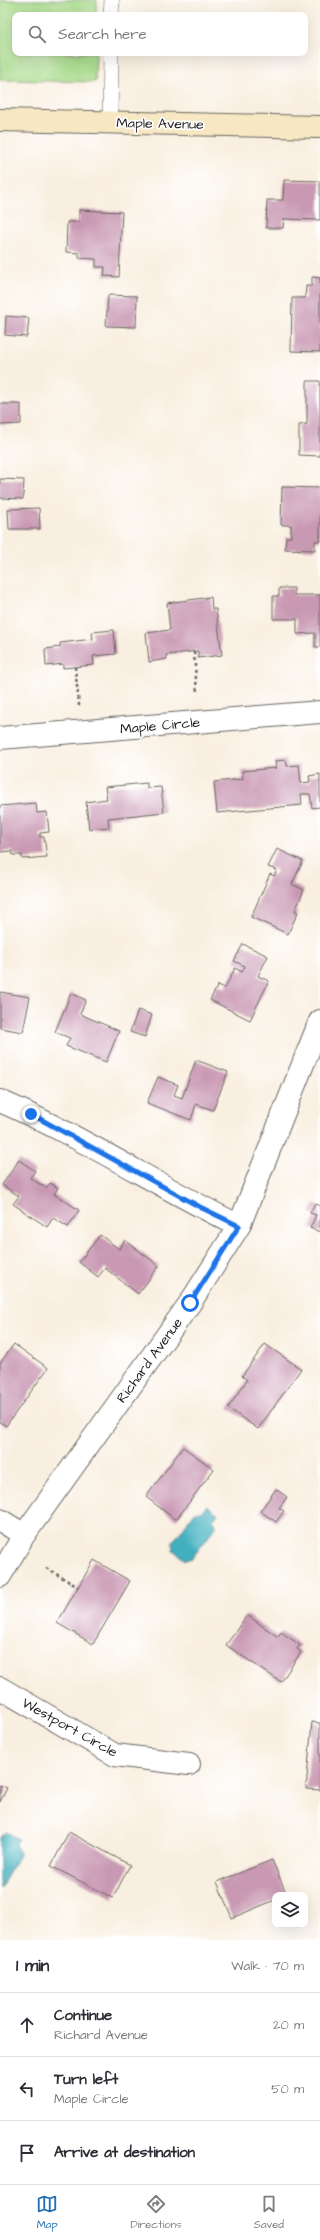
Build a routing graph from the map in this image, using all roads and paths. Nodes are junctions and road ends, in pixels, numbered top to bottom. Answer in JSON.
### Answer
{"nodes":[{"id":1,"x":112,"y":0,"type":"edge"},
{"id":2,"x":111,"y":12,"type":"edge"},
{"id":3,"x":111,"y":56,"type":"edge"},
{"id":4,"x":0,"y":120,"type":"edge"},
{"id":5,"x":110,"y":122,"type":"junction"},
{"id":6,"x":320,"y":127,"type":"edge"},
{"id":7,"x":194,"y":652,"type":"dead end"},
{"id":8,"x":75,"y":667,"type":"dead end"},
{"id":9,"x":197,"y":693,"type":"dead end"},
{"id":10,"x":86,"y":704,"type":"dead end"},
{"id":11,"x":320,"y":712,"type":"edge"},
{"id":12,"x":0,"y":738,"type":"edge"},
{"id":13,"x":320,"y":1021,"type":"edge"},
{"id":14,"x":0,"y":1101,"type":"edge"},
{"id":15,"x":239,"y":1226,"type":"junction"},
{"id":16,"x":0,"y":1520,"type":"edge"},
{"id":17,"x":24,"y":1535,"type":"junction"},
{"id":18,"x":46,"y":1568,"type":"dead end"},
{"id":19,"x":0,"y":1576,"type":"edge"},
{"id":20,"x":78,"y":1587,"type":"dead end"},
{"id":21,"x":0,"y":1688,"type":"edge"},
{"id":22,"x":189,"y":1764,"type":"dead end"}],
"edges":[{"from":1,"to":2,"type":"lane"},
{"from":3,"to":5,"type":"lane"},
{"from":4,"to":5,"type":"main road","name":"Maple Avenue"},
{"from":5,"to":6,"type":"main road","name":"Maple Avenue"},
{"from":7,"to":9,"type":"path"},
{"from":8,"to":10,"type":"path"},
{"from":11,"to":12,"type":"street","name":"Maple Circle"},
{"from":13,"to":15,"type":"street","name":"Richard Avenue"},
{"from":14,"to":15,"type":"street"},
{"from":15,"to":17,"type":"street","name":"Richard Avenue"},
{"from":16,"to":17,"type":"street"},
{"from":17,"to":19,"type":"street","name":"Richard Avenue"},
{"from":18,"to":20,"type":"path"},
{"from":21,"to":22,"type":"street","name":"Westport Circle"}]}
